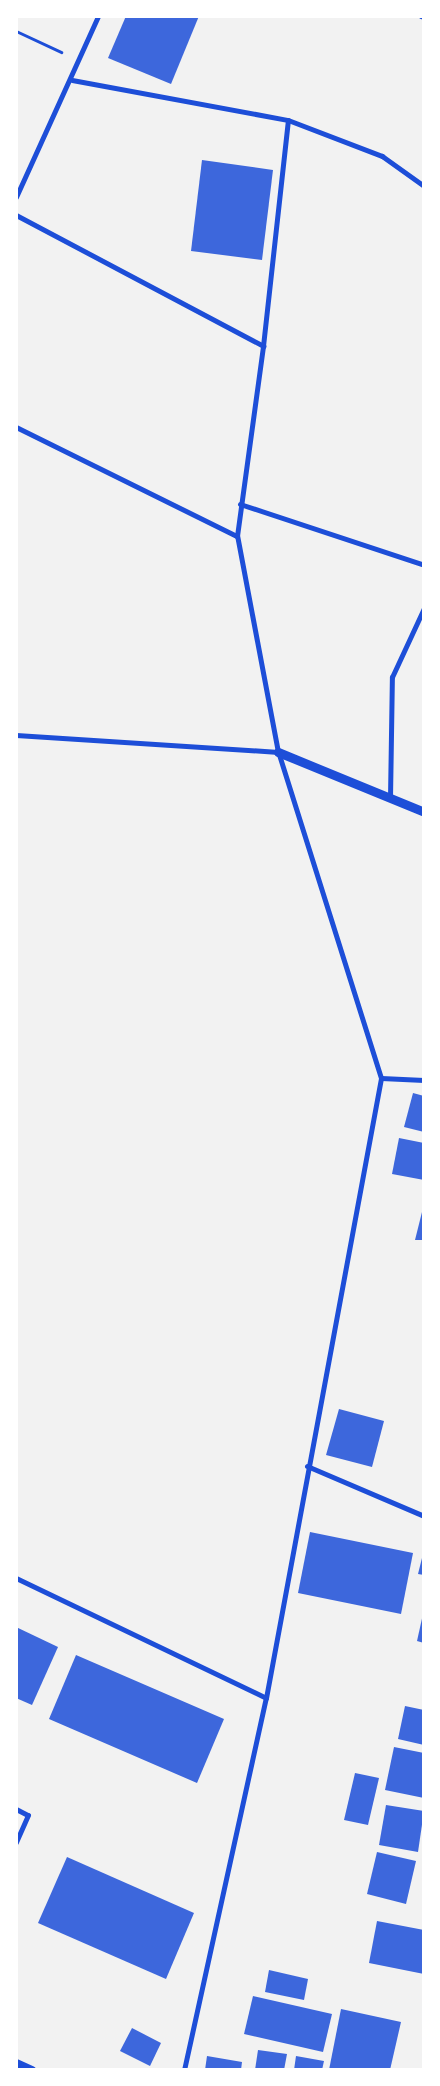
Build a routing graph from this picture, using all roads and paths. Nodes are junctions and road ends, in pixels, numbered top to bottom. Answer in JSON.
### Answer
{"nodes":[{"id":1,"x":98,"y":16,"type":"edge"},
{"id":2,"x":16,"y":31,"type":"edge"},
{"id":3,"x":79,"y":61,"type":"junction"},
{"id":4,"x":72,"y":80,"type":"junction"},
{"id":5,"x":288,"y":120,"type":"junction"},
{"id":6,"x":424,"y":186,"type":"edge"},
{"id":7,"x":16,"y":197,"type":"edge"},
{"id":8,"x":16,"y":215,"type":"edge"},
{"id":9,"x":263,"y":346,"type":"junction"},
{"id":10,"x":16,"y":426,"type":"edge"},
{"id":11,"x":240,"y":504,"type":"junction"},
{"id":12,"x":237,"y":536,"type":"junction"},
{"id":13,"x":424,"y":565,"type":"edge"},
{"id":14,"x":424,"y":608,"type":"edge"},
{"id":15,"x":16,"y":735,"type":"edge"},
{"id":16,"x":278,"y":752,"type":"junction"},
{"id":17,"x":390,"y":798,"type":"junction"},
{"id":18,"x":424,"y":812,"type":"edge"},
{"id":19,"x":381,"y":1078,"type":"junction"},
{"id":20,"x":424,"y":1080,"type":"edge"},
{"id":21,"x":307,"y":1466,"type":"junction"},
{"id":22,"x":424,"y":1516,"type":"edge"},
{"id":23,"x":16,"y":1578,"type":"edge"},
{"id":24,"x":266,"y":1698,"type":"junction"},
{"id":25,"x":16,"y":1809,"type":"edge"},
{"id":26,"x":16,"y":1842,"type":"edge"},
{"id":27,"x":16,"y":2063,"type":"edge"},
{"id":28,"x":31,"y":2070,"type":"edge"},
{"id":29,"x":184,"y":2070,"type":"edge"}],
"edges":[{"from":1,"to":3,"type":"street"},
{"from":2,"to":3,"type":"path"},
{"from":3,"to":4,"type":"street"},
{"from":4,"to":5,"type":"street"},
{"from":4,"to":7,"type":"street"},
{"from":5,"to":6,"type":"street"},
{"from":5,"to":9,"type":"street"},
{"from":8,"to":9,"type":"street"},
{"from":9,"to":11,"type":"street"},
{"from":10,"to":12,"type":"street"},
{"from":11,"to":12,"type":"street"},
{"from":11,"to":13,"type":"street"},
{"from":12,"to":16,"type":"street"},
{"from":14,"to":17,"type":"street"},
{"from":15,"to":16,"type":"street"},
{"from":16,"to":17,"type":"street"},
{"from":16,"to":19,"type":"street"},
{"from":17,"to":18,"type":"street"},
{"from":19,"to":20,"type":"street"},
{"from":19,"to":21,"type":"street"},
{"from":21,"to":22,"type":"street"},
{"from":21,"to":24,"type":"street"},
{"from":23,"to":24,"type":"street"},
{"from":24,"to":29,"type":"street"},
{"from":25,"to":26,"type":"street"},
{"from":27,"to":28,"type":"street"}]}
